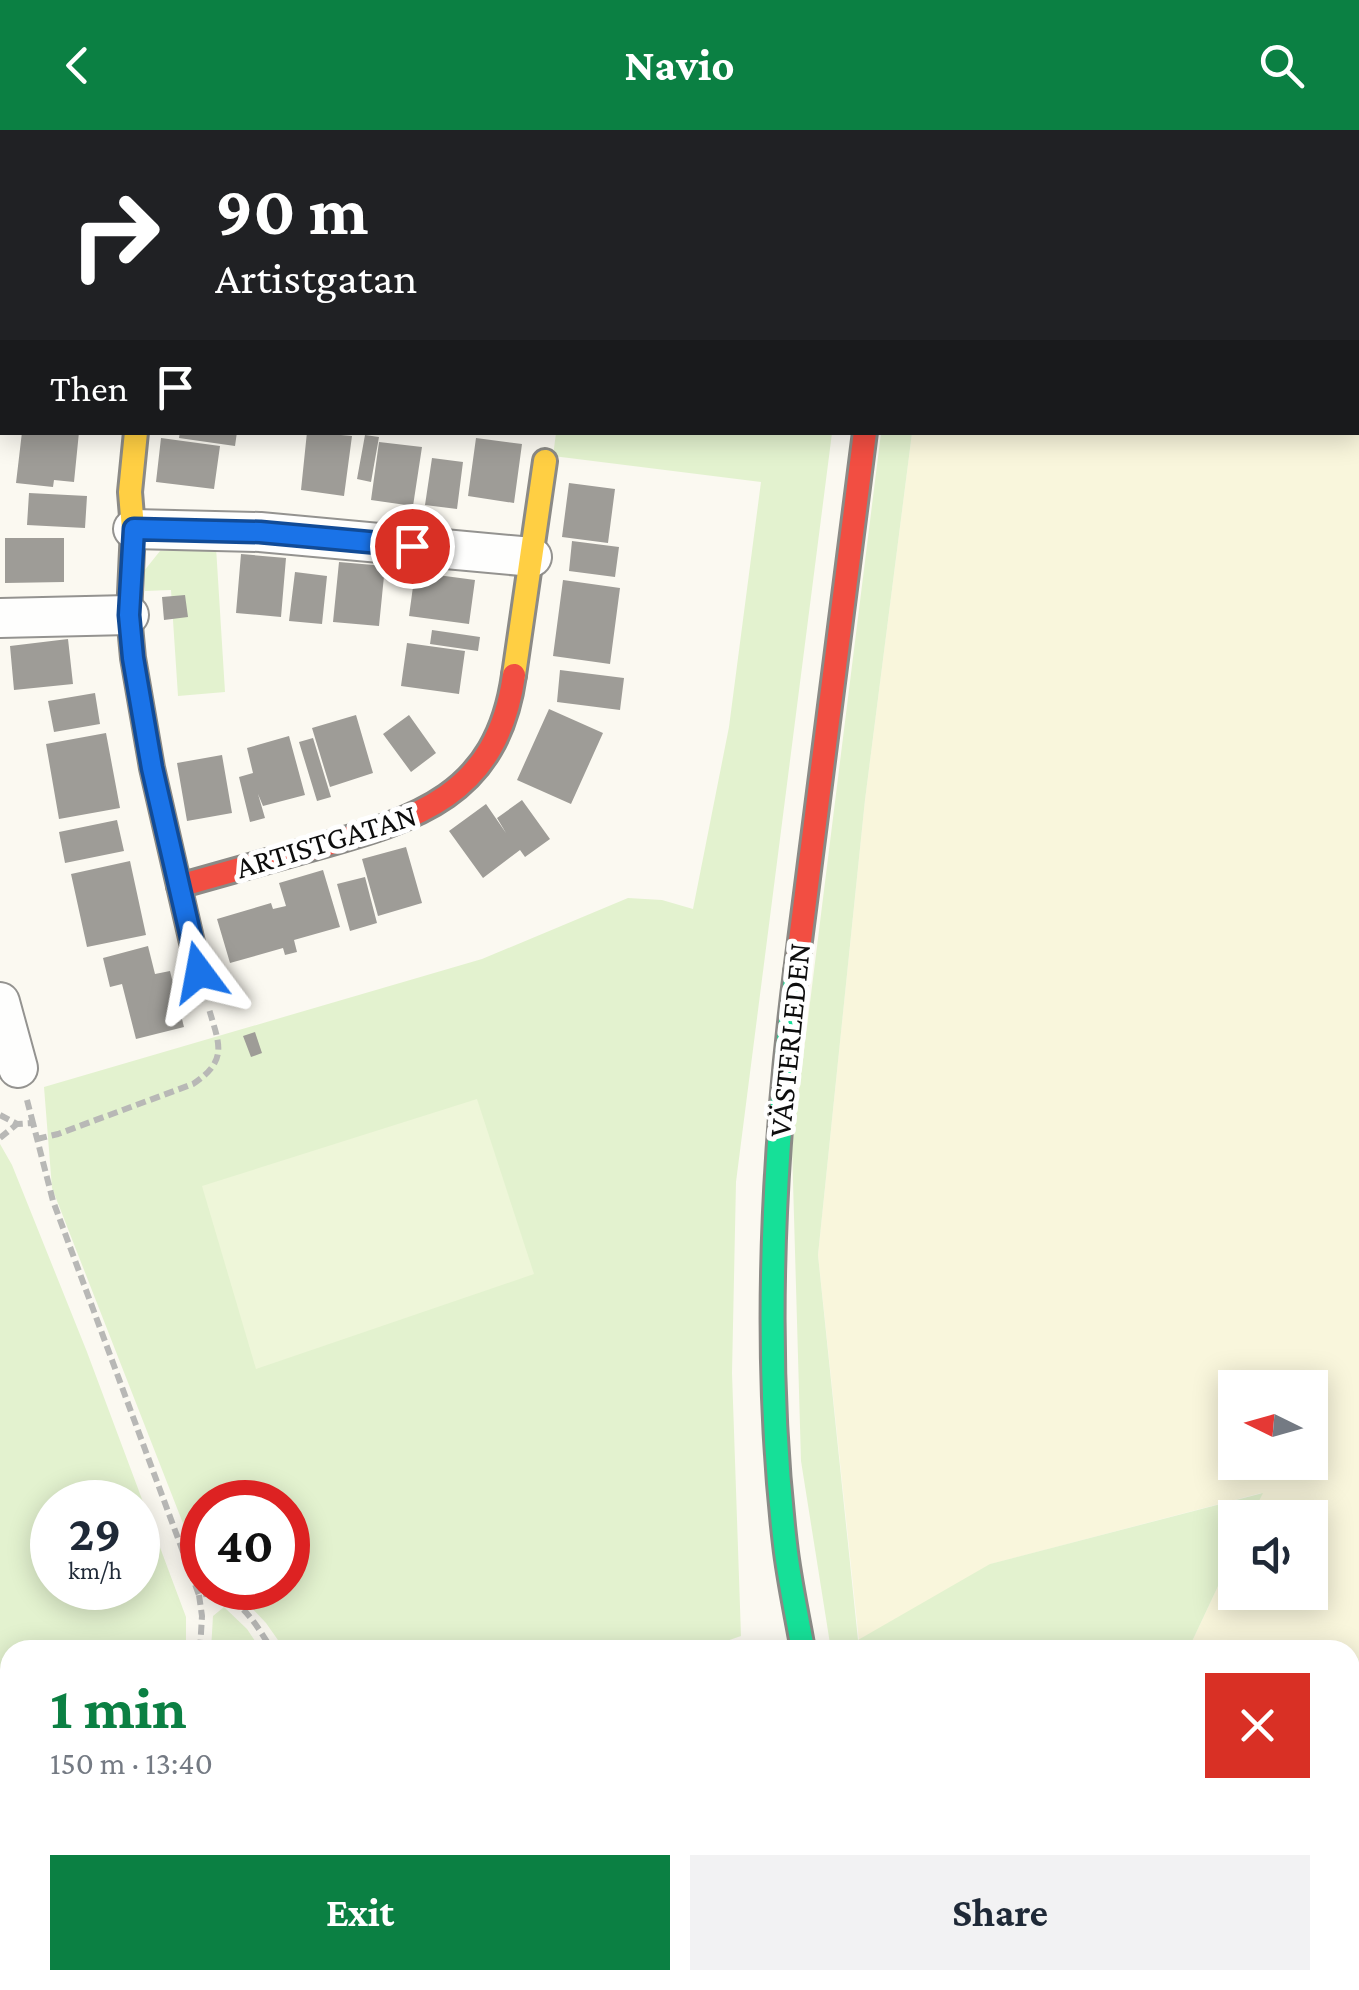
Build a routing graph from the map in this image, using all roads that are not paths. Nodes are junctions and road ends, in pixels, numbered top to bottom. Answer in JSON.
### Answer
{"nodes":[{"id":1,"x":136,"y":435,"type":"edge"},
{"id":2,"x":865,"y":435,"type":"edge"},
{"id":3,"x":545,"y":461,"type":"dead end"},
{"id":4,"x":134,"y":529,"type":"junction"},
{"id":5,"x":532,"y":557,"type":"junction"},
{"id":6,"x":129,"y":615,"type":"junction"},
{"id":7,"x":0,"y":618,"type":"edge"},
{"id":8,"x":179,"y":886,"type":"junction"},
{"id":9,"x":199,"y":972,"type":"road end"},
{"id":10,"x":0,"y":1002,"type":"edge"},
{"id":11,"x":18,"y":1068,"type":"dead end"},
{"id":12,"x":801,"y":1640,"type":"edge"}],
"edges":[{"from":1,"to":4,"type":"street"},
{"from":2,"to":12,"type":"street","name":"VÄSTERLEDEN"},
{"from":3,"to":5,"type":"street","name":"ARTISTGATAN"},
{"from":4,"to":5,"type":"street"},
{"from":4,"to":6,"type":"street"},
{"from":5,"to":8,"type":"street","name":"ARTISTGATAN"},
{"from":6,"to":7,"type":"street"},
{"from":6,"to":8,"type":"street"},
{"from":8,"to":9,"type":"street"},
{"from":10,"to":11,"type":"street"}]}
